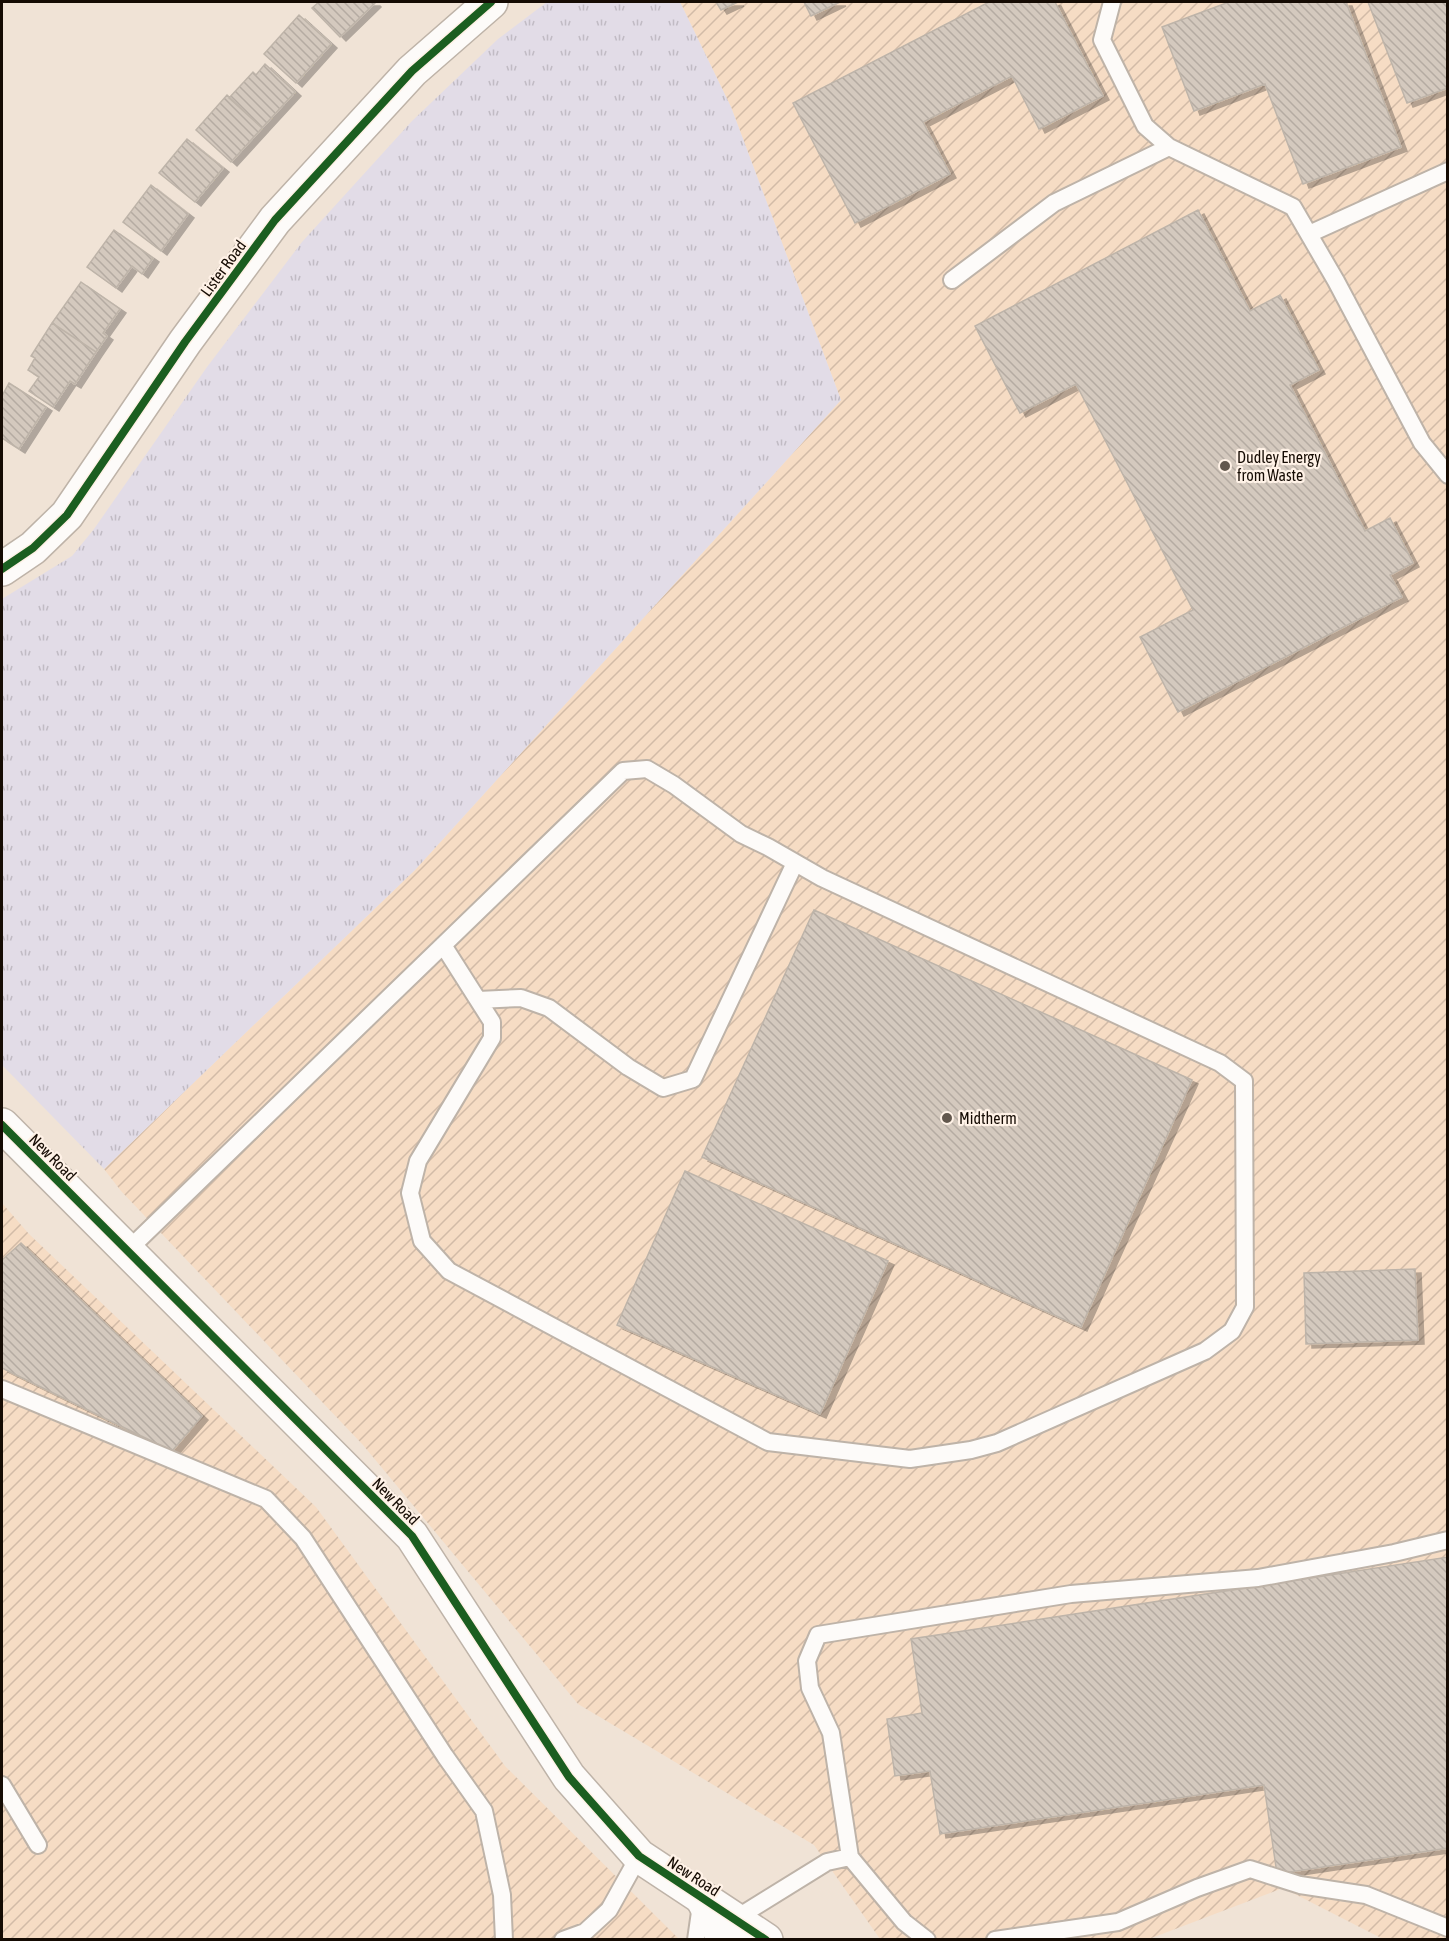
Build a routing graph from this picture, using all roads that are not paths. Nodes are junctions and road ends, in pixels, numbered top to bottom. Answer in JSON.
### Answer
{"nodes":[{"id":1,"x":490,"y":2,"type":"edge"},
{"id":2,"x":1112,"y":2,"type":"edge"},
{"id":3,"x":1169,"y":147,"type":"junction"},
{"id":4,"x":1448,"y":171,"type":"edge"},
{"id":5,"x":1309,"y":234,"type":"junction"},
{"id":6,"x":952,"y":280,"type":"dead end"},
{"id":7,"x":1448,"y":475,"type":"edge"},
{"id":8,"x":2,"y":569,"type":"edge"},
{"id":9,"x":795,"y":863,"type":"junction"},
{"id":10,"x":443,"y":945,"type":"junction"},
{"id":11,"x":478,"y":1000,"type":"junction"},
{"id":12,"x":2,"y":1125,"type":"edge"},
{"id":13,"x":127,"y":1251,"type":"junction"},
{"id":14,"x":2,"y":1389,"type":"edge"},
{"id":15,"x":1448,"y":1540,"type":"edge"},
{"id":16,"x":2,"y":1785,"type":"edge"},
{"id":17,"x":38,"y":1845,"type":"dead end"},
{"id":18,"x":639,"y":1856,"type":"junction"},
{"id":19,"x":850,"y":1857,"type":"junction"},
{"id":20,"x":702,"y":1898,"type":"junction"},
{"id":21,"x":1448,"y":1928,"type":"edge"},
{"id":22,"x":730,"y":1930,"type":"edge"},
{"id":23,"x":504,"y":1940,"type":"edge"},
{"id":24,"x":563,"y":1940,"type":"edge"},
{"id":25,"x":696,"y":1940,"type":"edge"},
{"id":26,"x":766,"y":1940,"type":"edge"},
{"id":27,"x":927,"y":1940,"type":"edge"},
{"id":28,"x":995,"y":1940,"type":"edge"}],
"edges":[{"from":1,"to":8,"type":"street","name":"Lister Road"},
{"from":2,"to":3,"type":"lane"},
{"from":3,"to":5,"type":"lane"},
{"from":3,"to":6,"type":"lane"},
{"from":4,"to":5,"type":"lane"},
{"from":5,"to":7,"type":"lane"},
{"from":9,"to":10,"type":"lane"},
{"from":9,"to":11,"type":"lane"},
{"from":9,"to":11,"type":"lane"},
{"from":10,"to":11,"type":"lane"},
{"from":10,"to":13,"type":"lane"},
{"from":12,"to":13,"type":"street","name":"New Road"},
{"from":13,"to":18,"type":"street","name":"New Road"},
{"from":14,"to":23,"type":"lane"},
{"from":15,"to":19,"type":"lane"},
{"from":16,"to":17,"type":"lane"},
{"from":18,"to":20,"type":"street","name":"New Road"},
{"from":18,"to":24,"type":"lane"},
{"from":19,"to":22,"type":"lane"},
{"from":19,"to":27,"type":"lane"},
{"from":20,"to":22,"type":"street","name":"New Road"},
{"from":20,"to":25,"type":"lane"},
{"from":21,"to":28,"type":"lane"},
{"from":22,"to":26,"type":"street","name":"New Road"}]}
